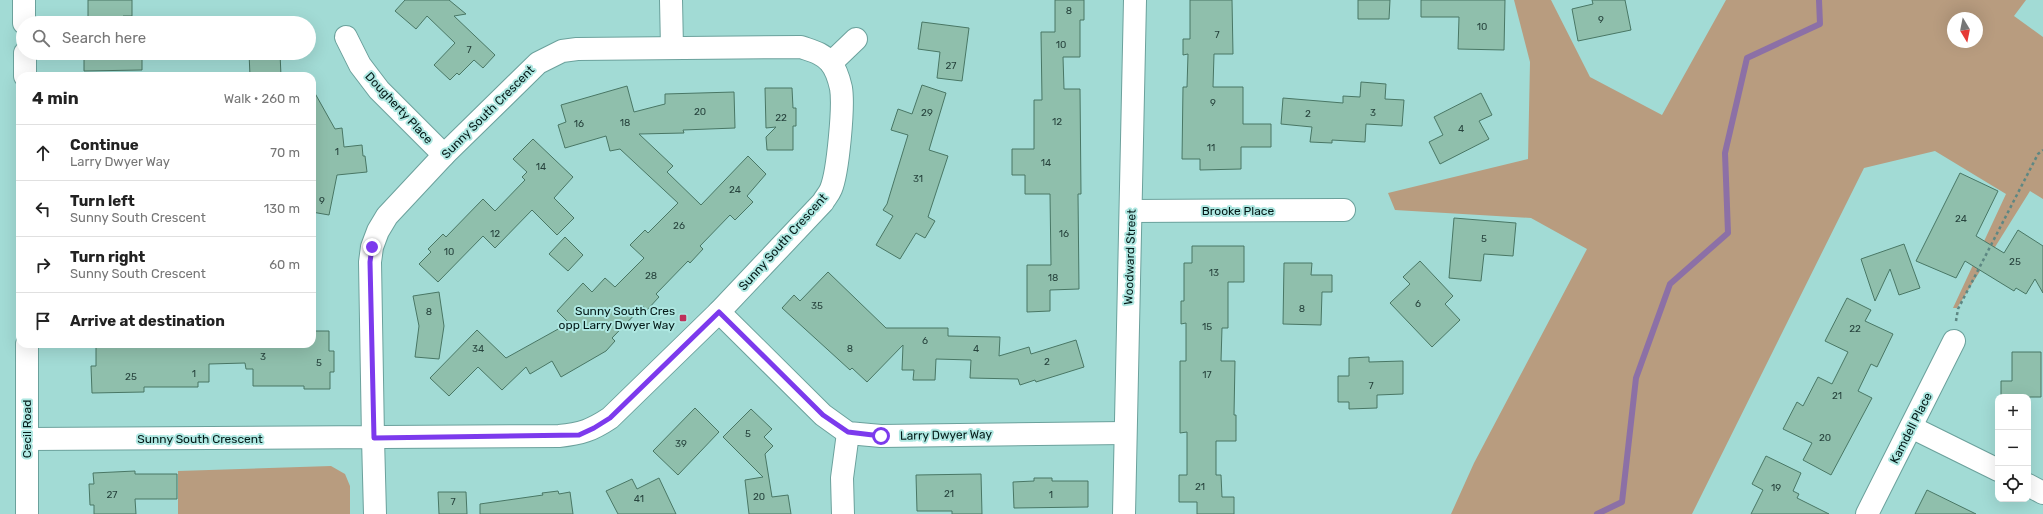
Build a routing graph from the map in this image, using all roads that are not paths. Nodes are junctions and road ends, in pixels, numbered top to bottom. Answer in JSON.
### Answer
{"nodes":[{"id":1,"x":24,"y":0,"type":"edge"},
{"id":2,"x":671,"y":0,"type":"edge"},
{"id":3,"x":1135,"y":0,"type":"edge"},
{"id":4,"x":24,"y":16,"type":"edge"},
{"id":5,"x":346,"y":37,"type":"dead end"},
{"id":6,"x":856,"y":39,"type":"dead end"},
{"id":7,"x":672,"y":48,"type":"junction"},
{"id":8,"x":25,"y":60,"type":"edge"},
{"id":9,"x":831,"y":63,"type":"junction"},
{"id":10,"x":25,"y":72,"type":"edge"},
{"id":11,"x":444,"y":155,"type":"junction"},
{"id":12,"x":1344,"y":210,"type":"dead end"},
{"id":13,"x":1131,"y":211,"type":"junction"},
{"id":14,"x":719,"y":312,"type":"junction"},
{"id":15,"x":1954,"y":341,"type":"road end"},
{"id":16,"x":27,"y":348,"type":"edge"},
{"id":17,"x":1911,"y":427,"type":"junction"},
{"id":18,"x":848,"y":432,"type":"junction"},
{"id":19,"x":1124,"y":433,"type":"junction"},
{"id":20,"x":374,"y":438,"type":"junction"},
{"id":21,"x":27,"y":439,"type":"junction"},
{"id":22,"x":1995,"y":469,"type":"edge"},
{"id":23,"x":2031,"y":487,"type":"edge"},
{"id":24,"x":2043,"y":493,"type":"edge"},
{"id":25,"x":27,"y":514,"type":"edge"},
{"id":26,"x":375,"y":514,"type":"edge"},
{"id":27,"x":843,"y":514,"type":"edge"},
{"id":28,"x":1124,"y":514,"type":"edge"},
{"id":29,"x":1867,"y":514,"type":"edge"}],
"edges":[{"from":1,"to":4,"type":"street"},
{"from":2,"to":7,"type":"street"},
{"from":3,"to":13,"type":"street","name":"Woodward Street"},
{"from":5,"to":11,"type":"street","name":"Dougherty Place"},
{"from":6,"to":9,"type":"street"},
{"from":7,"to":9,"type":"street","name":"Sunny South Crescent"},
{"from":7,"to":11,"type":"street","name":"Sunny South Crescent"},
{"from":8,"to":10,"type":"street"},
{"from":9,"to":14,"type":"street","name":"Sunny South Crescent"},
{"from":11,"to":20,"type":"street","name":"Sunny South Crescent"},
{"from":12,"to":13,"type":"street","name":"Brooke Place"},
{"from":13,"to":19,"type":"street","name":"Woodward Street"},
{"from":14,"to":18,"type":"street","name":"Larry Dwyer Way"},
{"from":14,"to":20,"type":"street","name":"Sunny South Crescent"},
{"from":15,"to":17,"type":"street","name":"Kamdell Place"},
{"from":16,"to":21,"type":"street","name":"Cecil Road"},
{"from":17,"to":22,"type":"street"},
{"from":17,"to":29,"type":"street","name":"Kamdell Place"},
{"from":18,"to":19,"type":"street","name":"Larry Dwyer Way"},
{"from":18,"to":27,"type":"street"},
{"from":19,"to":28,"type":"street","name":"Woodward Street"},
{"from":20,"to":21,"type":"street","name":"Sunny South Crescent"},
{"from":20,"to":26,"type":"street"},
{"from":21,"to":25,"type":"street","name":"Cecil Road"},
{"from":23,"to":24,"type":"street"}]}
